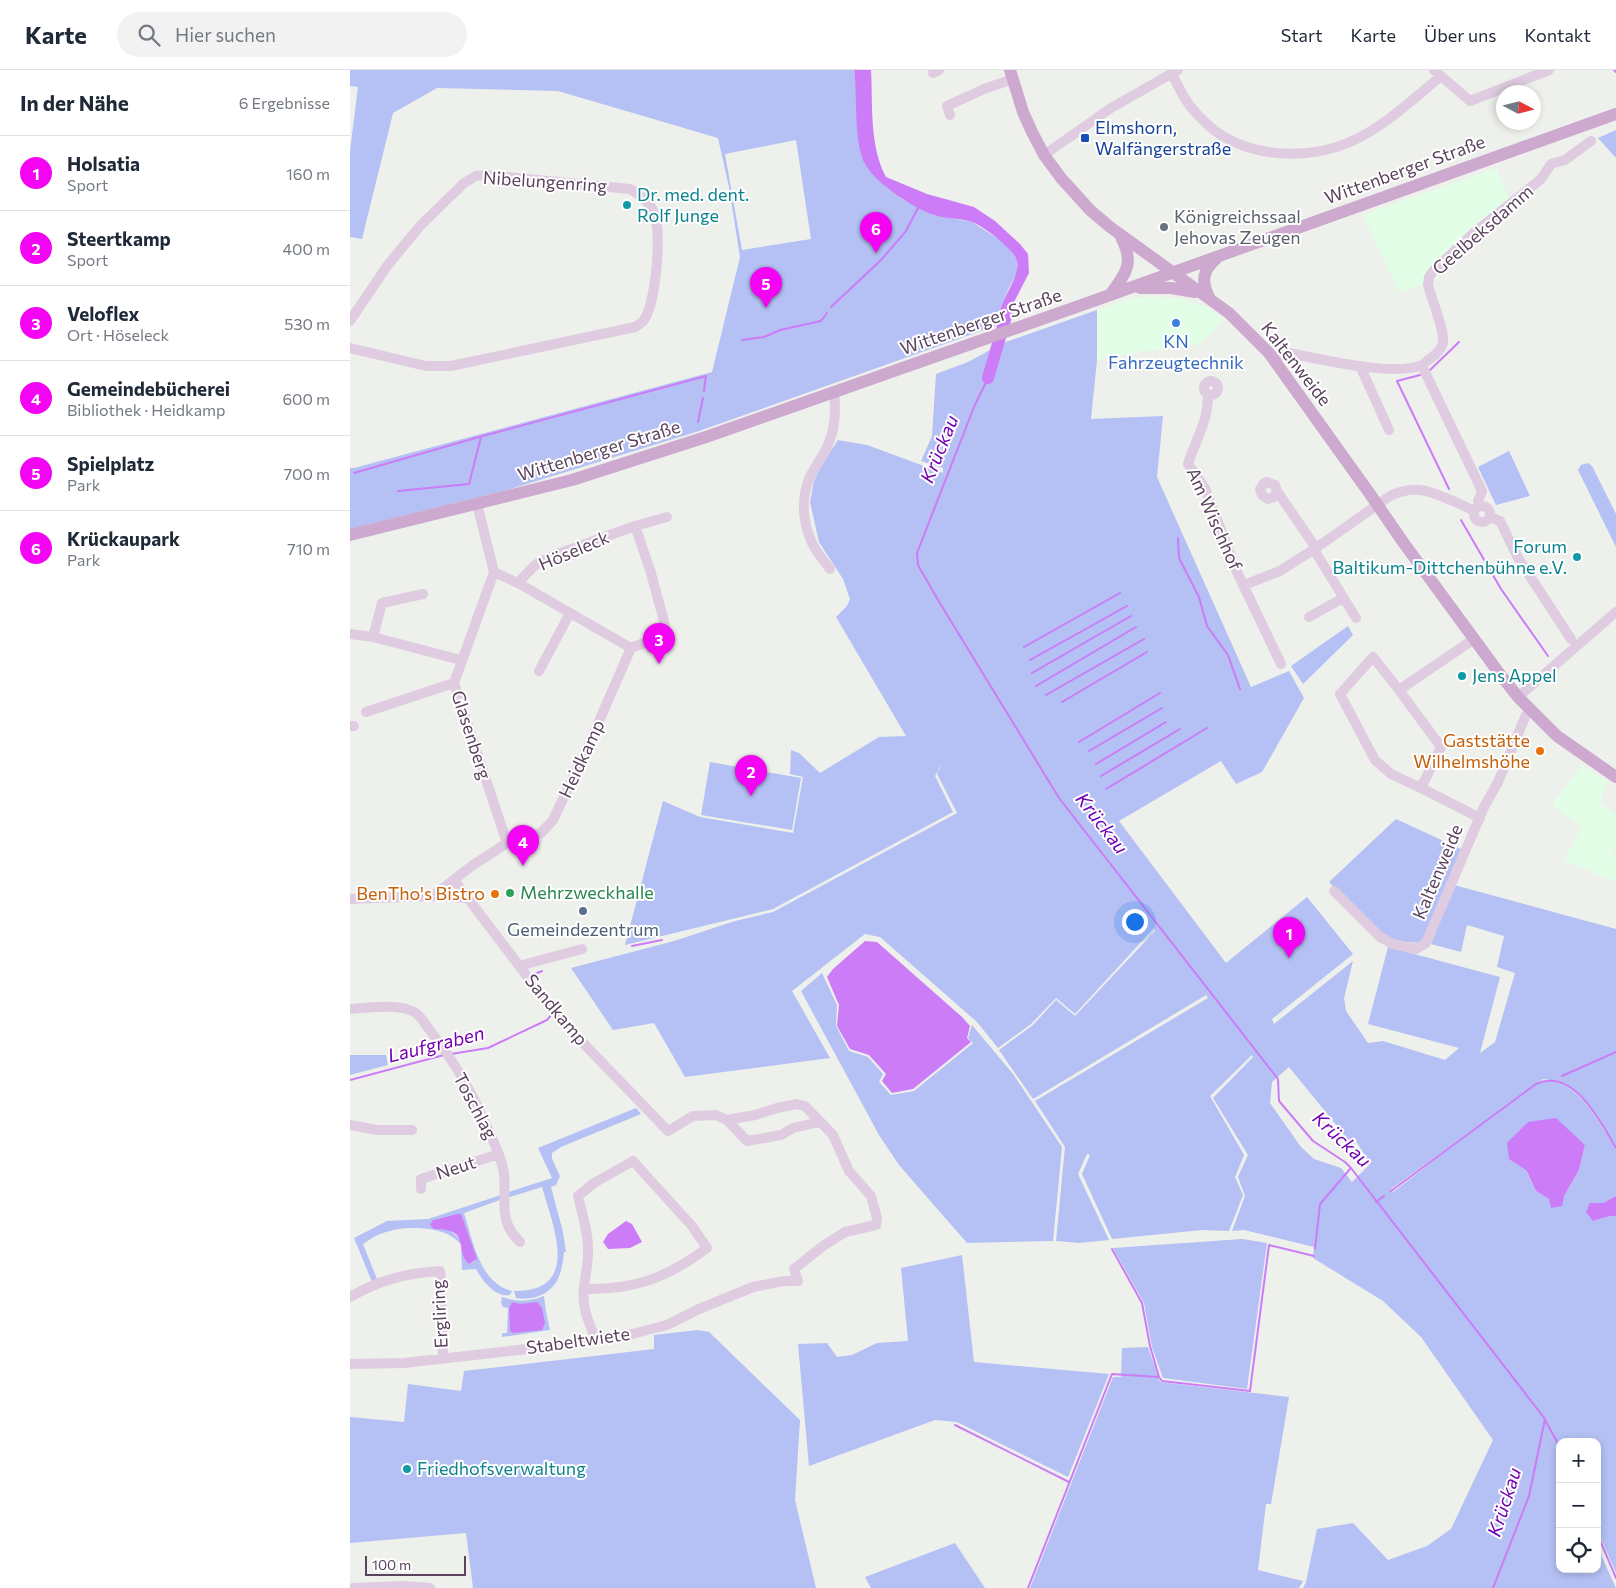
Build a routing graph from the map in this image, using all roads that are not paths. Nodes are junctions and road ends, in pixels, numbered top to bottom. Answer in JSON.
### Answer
{"nodes":[{"id":1,"x":1175,"y":71,"type":"edge"},
{"id":2,"x":1543,"y":71,"type":"edge"},
{"id":3,"x":1437,"y":73,"type":"edge"},
{"id":4,"x":1011,"y":75,"type":"edge"},
{"id":5,"x":950,"y":114,"type":"dead end"},
{"id":6,"x":1616,"y":114,"type":"edge"},
{"id":7,"x":1591,"y":141,"type":"dead end"},
{"id":8,"x":1044,"y":156,"type":"junction"},
{"id":9,"x":1120,"y":235,"type":"junction"},
{"id":10,"x":1220,"y":255,"type":"junction"},
{"id":11,"x":1172,"y":273,"type":"junction"},
{"id":12,"x":1129,"y":288,"type":"junction"},
{"id":13,"x":1110,"y":295,"type":"junction"},
{"id":14,"x":1205,"y":296,"type":"junction"},
{"id":15,"x":350,"y":321,"type":"edge"},
{"id":16,"x":350,"y":348,"type":"edge"},
{"id":17,"x":1274,"y":359,"type":"junction"},
{"id":18,"x":1360,"y":366,"type":"junction"},
{"id":19,"x":1424,"y":370,"type":"dead end"},
{"id":20,"x":834,"y":392,"type":"junction"},
{"id":21,"x":1208,"y":395,"type":"dead end"},
{"id":22,"x":1388,"y":430,"type":"dead end"},
{"id":23,"x":1277,"y":491,"type":"dead end"},
{"id":24,"x":477,"y":504,"type":"junction"},
{"id":25,"x":1378,"y":504,"type":"junction"},
{"id":26,"x":1477,"y":508,"type":"junction"},
{"id":27,"x":667,"y":517,"type":"dead end"},
{"id":28,"x":635,"y":526,"type":"junction"},
{"id":29,"x":350,"y":535,"type":"edge"},
{"id":30,"x":1316,"y":548,"type":"junction"},
{"id":31,"x":830,"y":569,"type":"dead end"},
{"id":32,"x":494,"y":572,"type":"junction"},
{"id":33,"x":518,"y":584,"type":"junction"},
{"id":34,"x":1244,"y":586,"type":"junction"},
{"id":35,"x":423,"y":594,"type":"dead end"},
{"id":36,"x":1343,"y":598,"type":"junction"},
{"id":37,"x":570,"y":613,"type":"junction"},
{"id":38,"x":1615,"y":614,"type":"edge"},
{"id":39,"x":1309,"y":617,"type":"dead end"},
{"id":40,"x":1356,"y":618,"type":"dead end"},
{"id":41,"x":350,"y":634,"type":"edge"},
{"id":42,"x":373,"y":637,"type":"junction"},
{"id":43,"x":1474,"y":639,"type":"junction"},
{"id":44,"x":1571,"y":639,"type":"dead end"},
{"id":45,"x":631,"y":648,"type":"junction"},
{"id":46,"x":461,"y":660,"type":"junction"},
{"id":47,"x":1281,"y":664,"type":"dead end"},
{"id":48,"x":539,"y":671,"type":"dead end"},
{"id":49,"x":454,"y":683,"type":"junction"},
{"id":50,"x":1398,"y":690,"type":"junction"},
{"id":51,"x":1518,"y":697,"type":"junction"},
{"id":52,"x":366,"y":712,"type":"dead end"},
{"id":53,"x":1531,"y":712,"type":"junction"},
{"id":54,"x":1616,"y":777,"type":"edge"},
{"id":55,"x":1421,"y":788,"type":"junction"},
{"id":56,"x":1480,"y":818,"type":"junction"},
{"id":57,"x":507,"y":843,"type":"junction"},
{"id":58,"x":454,"y":880,"type":"junction"},
{"id":59,"x":1334,"y":891,"type":"dead end"},
{"id":60,"x":433,"y":896,"type":"junction"},
{"id":61,"x":467,"y":898,"type":"junction"},
{"id":62,"x":350,"y":899,"type":"edge"},
{"id":63,"x":582,"y":948,"type":"dead end"},
{"id":64,"x":519,"y":966,"type":"junction"},
{"id":65,"x":350,"y":1009,"type":"edge"},
{"id":66,"x":727,"y":1120,"type":"junction"},
{"id":67,"x":819,"y":1122,"type":"junction"},
{"id":68,"x":350,"y":1125,"type":"edge"},
{"id":69,"x":412,"y":1130,"type":"dead end"},
{"id":70,"x":499,"y":1154,"type":"junction"},
{"id":71,"x":421,"y":1189,"type":"dead end"},
{"id":72,"x":520,"y":1242,"type":"dead end"},
{"id":73,"x":584,"y":1289,"type":"junction"},
{"id":74,"x":350,"y":1297,"type":"edge"},
{"id":75,"x":596,"y":1340,"type":"junction"},
{"id":76,"x":442,"y":1358,"type":"junction"},
{"id":77,"x":350,"y":1364,"type":"edge"},
{"id":78,"x":353,"y":1588,"type":"edge"},
{"id":79,"x":430,"y":1588,"type":"edge"}],
"edges":[{"from":1,"to":3,"type":"street"},
{"from":1,"to":8,"type":"street"},
{"from":2,"to":3,"type":"street"},
{"from":4,"to":5,"type":"street"},
{"from":4,"to":8,"type":"main road","name":"Kaltenweide"},
{"from":6,"to":10,"type":"main road","name":"Wittenberger Straße"},
{"from":7,"to":18,"type":"street","name":"Geelbeksdamm"},
{"from":8,"to":9,"type":"main road","name":"Kaltenweide"},
{"from":9,"to":11,"type":"main road","name":"Kaltenweide"},
{"from":9,"to":13,"type":"main road"},
{"from":10,"to":11,"type":"main road","name":"Wittenberger Straße"},
{"from":10,"to":14,"type":"main road"},
{"from":11,"to":12,"type":"main road","name":"Wittenberger Straße"},
{"from":11,"to":14,"type":"main road","name":"Kaltenweide"},
{"from":12,"to":13,"type":"main road","name":"Wittenberger Straße"},
{"from":12,"to":14,"type":"main road"},
{"from":13,"to":20,"type":"main road","name":"Wittenberger Straße"},
{"from":14,"to":17,"type":"main road","name":"Kaltenweide"},
{"from":15,"to":16,"type":"street","name":"Nibelungenring"},
{"from":17,"to":18,"type":"street","name":"Geelbeksdamm"},
{"from":17,"to":25,"type":"main road","name":"Kaltenweide"},
{"from":18,"to":22,"type":"street"},
{"from":19,"to":26,"type":"street"},
{"from":20,"to":24,"type":"main road","name":"Wittenberger Straße"},
{"from":20,"to":31,"type":"street"},
{"from":21,"to":34,"type":"street","name":"Am Wischhof"},
{"from":23,"to":30,"type":"street"},
{"from":24,"to":29,"type":"main road","name":"Wittenberger Straße"},
{"from":24,"to":32,"type":"street"},
{"from":25,"to":26,"type":"street","name":"Am Wischhof"},
{"from":25,"to":30,"type":"street","name":"Am Wischhof"},
{"from":25,"to":43,"type":"main road","name":"Kaltenweide"},
{"from":26,"to":44,"type":"street","name":"Am Wischhof"},
{"from":27,"to":28,"type":"street","name":"Höseleck"},
{"from":28,"to":33,"type":"street","name":"Höseleck"},
{"from":28,"to":45,"type":"street"},
{"from":30,"to":34,"type":"street","name":"Am Wischhof"},
{"from":30,"to":36,"type":"street"},
{"from":32,"to":33,"type":"street"},
{"from":32,"to":46,"type":"street","name":"Glasenberg"},
{"from":33,"to":37,"type":"street"},
{"from":34,"to":47,"type":"street","name":"Am Wischhof"},
{"from":35,"to":42,"type":"street"},
{"from":36,"to":39,"type":"street"},
{"from":36,"to":40,"type":"street"},
{"from":37,"to":45,"type":"street"},
{"from":37,"to":48,"type":"street"},
{"from":38,"to":51,"type":"street"},
{"from":41,"to":42,"type":"street"},
{"from":42,"to":46,"type":"street"},
{"from":43,"to":50,"type":"street"},
{"from":43,"to":51,"type":"main road","name":"Kaltenweide"},
{"from":45,"to":57,"type":"street","name":"Heidkamp"},
{"from":46,"to":49,"type":"street","name":"Glasenberg"},
{"from":49,"to":52,"type":"street"},
{"from":49,"to":57,"type":"street","name":"Glasenberg"},
{"from":50,"to":55,"type":"street"},
{"from":50,"to":55,"type":"street"},
{"from":51,"to":53,"type":"main road","name":"Kaltenweide"},
{"from":53,"to":54,"type":"main road","name":"Kaltenweide"},
{"from":53,"to":56,"type":"street","name":"Kaltenweide"},
{"from":55,"to":56,"type":"street"},
{"from":56,"to":59,"type":"street","name":"Kaltenweide"},
{"from":57,"to":58,"type":"street","name":"Heidkamp"},
{"from":58,"to":60,"type":"street","name":"Heidkamp"},
{"from":58,"to":61,"type":"street","name":"Sandkamp"},
{"from":60,"to":61,"type":"street"},
{"from":60,"to":62,"type":"street"},
{"from":61,"to":64,"type":"street","name":"Sandkamp"},
{"from":63,"to":64,"type":"street"},
{"from":64,"to":66,"type":"street","name":"Sandkamp"},
{"from":65,"to":70,"type":"street","name":"Toschlag"},
{"from":66,"to":67,"type":"street"},
{"from":66,"to":67,"type":"street"},
{"from":67,"to":75,"type":"street","name":"Stabeltwiete"},
{"from":68,"to":69,"type":"street"},
{"from":70,"to":71,"type":"street","name":"Neut"},
{"from":70,"to":72,"type":"street","name":"Toschlag"},
{"from":73,"to":73,"type":"street"},
{"from":73,"to":75,"type":"street"},
{"from":74,"to":76,"type":"street","name":"Ergliring"},
{"from":75,"to":76,"type":"street","name":"Stabeltwiete"},
{"from":76,"to":77,"type":"street","name":"Stabeltwiete"},
{"from":78,"to":79,"type":"street"}]}
